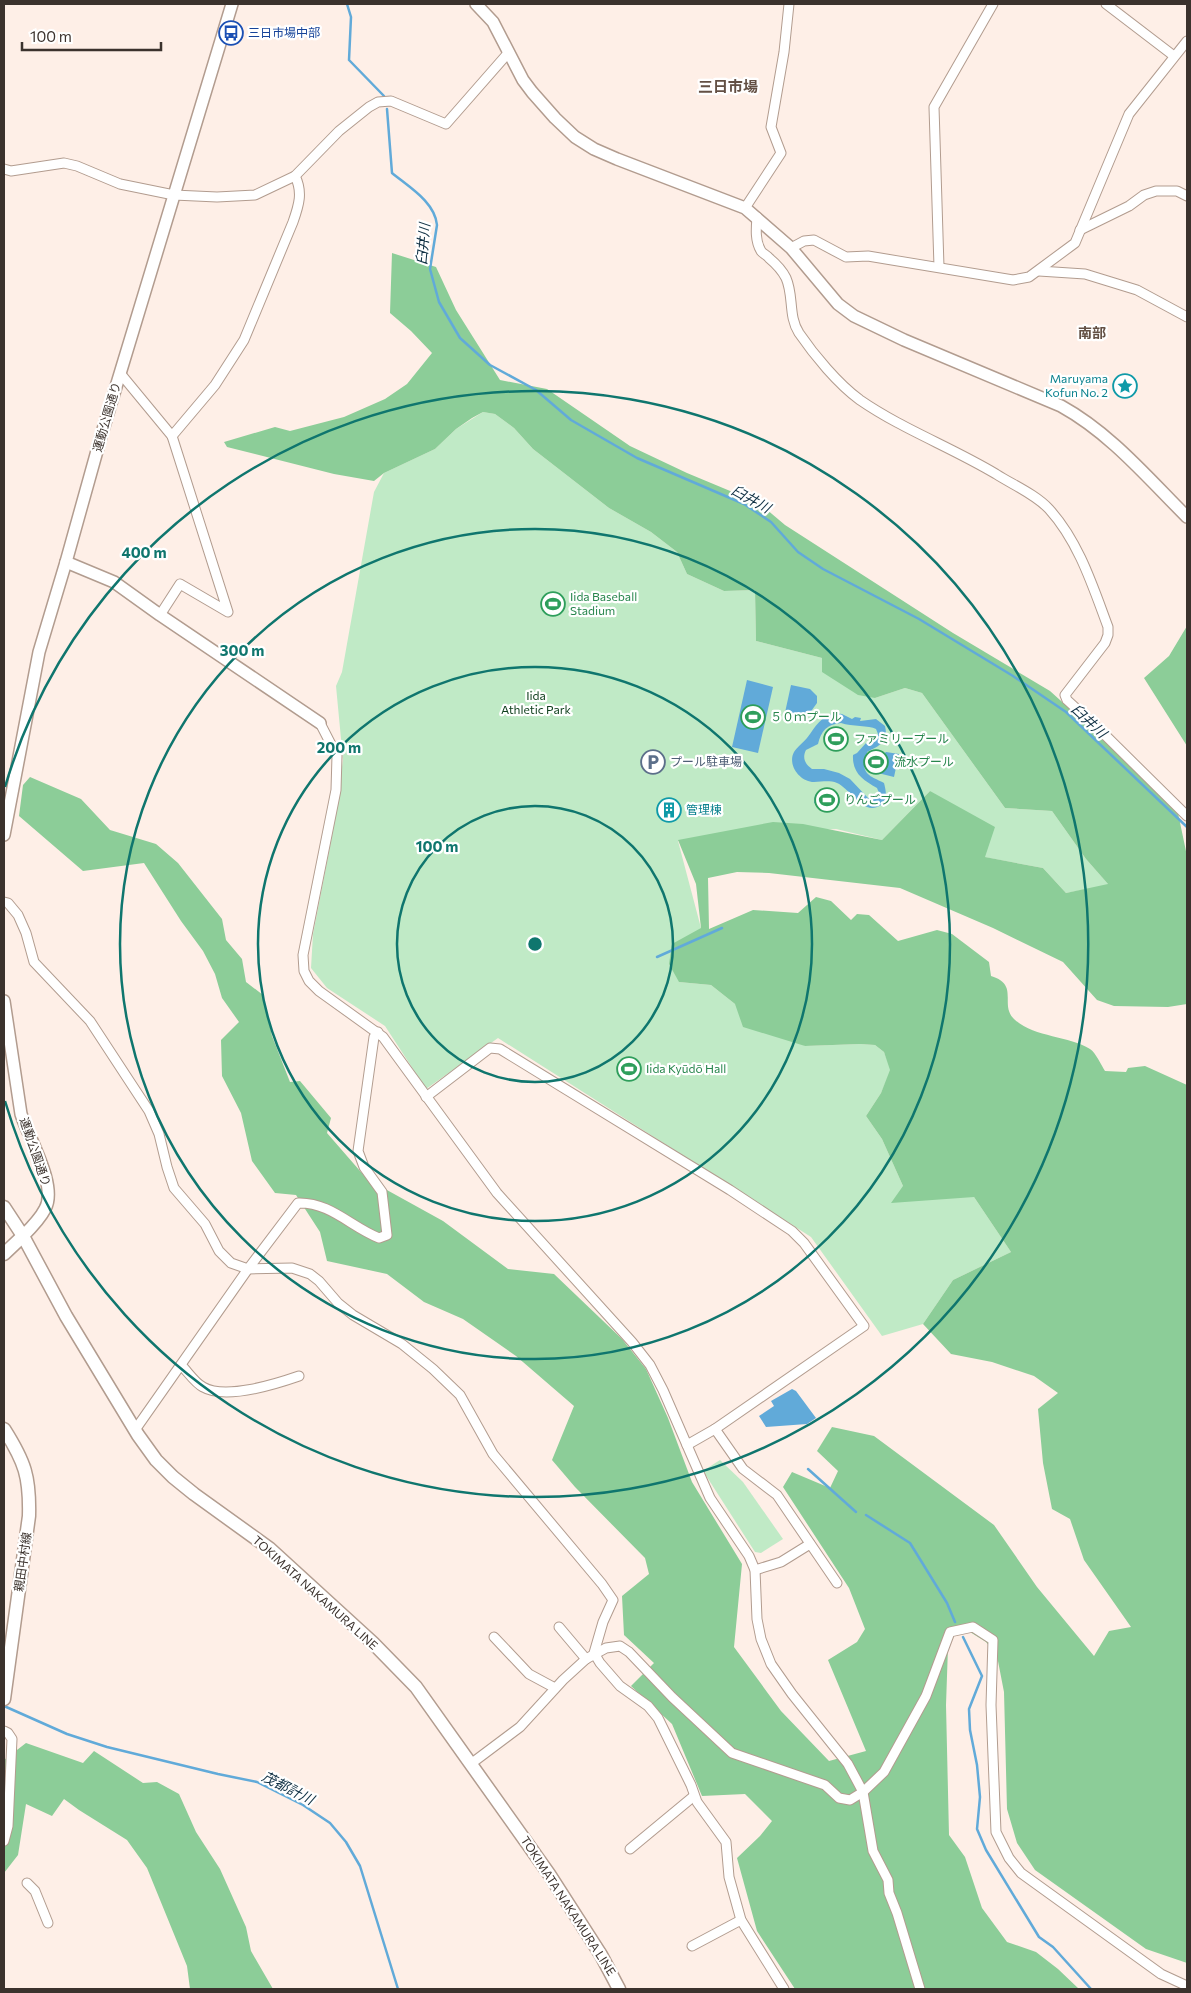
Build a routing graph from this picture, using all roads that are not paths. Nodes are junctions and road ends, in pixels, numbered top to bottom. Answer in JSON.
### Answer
{"nodes":[{"id":1,"x":232,"y":4,"type":"edge"},
{"id":2,"x":476,"y":4,"type":"edge"},
{"id":3,"x":789,"y":4,"type":"edge"},
{"id":4,"x":994,"y":4,"type":"edge"},
{"id":5,"x":1106,"y":4,"type":"edge"},
{"id":6,"x":1187,"y":41,"type":"edge"},
{"id":7,"x":509,"y":52,"type":"junction"},
{"id":8,"x":1174,"y":56,"type":"junction"},
{"id":9,"x":4,"y":169,"type":"edge"},
{"id":10,"x":295,"y":176,"type":"junction"},
{"id":11,"x":174,"y":195,"type":"junction"},
{"id":12,"x":1187,"y":196,"type":"edge"},
{"id":13,"x":745,"y":208,"type":"junction"},
{"id":14,"x":757,"y":218,"type":"junction"},
{"id":15,"x":1080,"y":230,"type":"junction"},
{"id":16,"x":791,"y":248,"type":"junction"},
{"id":17,"x":939,"y":267,"type":"junction"},
{"id":18,"x":1039,"y":271,"type":"junction"},
{"id":19,"x":1187,"y":317,"type":"edge"},
{"id":20,"x":120,"y":373,"type":"junction"},
{"id":21,"x":172,"y":436,"type":"junction"},
{"id":22,"x":1187,"y":516,"type":"edge"},
{"id":23,"x":66,"y":562,"type":"junction"},
{"id":24,"x":160,"y":615,"type":"junction"},
{"id":25,"x":320,"y":723,"type":"joint"},
{"id":26,"x":1187,"y":816,"type":"edge"},
{"id":27,"x":4,"y":835,"type":"edge"},
{"id":28,"x":4,"y":902,"type":"edge"},
{"id":29,"x":4,"y":1001,"type":"edge"},
{"id":30,"x":378,"y":1032,"type":"junction"},
{"id":31,"x":426,"y":1097,"type":"junction"},
{"id":32,"x":4,"y":1207,"type":"edge"},
{"id":33,"x":23,"y":1236,"type":"junction"},
{"id":34,"x":4,"y":1254,"type":"edge"},
{"id":35,"x":248,"y":1270,"type":"junction"},
{"id":36,"x":181,"y":1365,"type":"junction"},
{"id":37,"x":299,"y":1376,"type":"dead end"},
{"id":38,"x":4,"y":1429,"type":"edge"},
{"id":39,"x":715,"y":1429,"type":"junction"},
{"id":40,"x":136,"y":1430,"type":"junction"},
{"id":41,"x":687,"y":1445,"type":"junction"},
{"id":42,"x":810,"y":1544,"type":"junction"},
{"id":43,"x":755,"y":1570,"type":"junction"},
{"id":44,"x":837,"y":1583,"type":"dead end"},
{"id":45,"x":559,"y":1627,"type":"dead end"},
{"id":46,"x":494,"y":1637,"type":"dead end"},
{"id":47,"x":594,"y":1653,"type":"junction"},
{"id":48,"x":586,"y":1659,"type":"junction"},
{"id":49,"x":555,"y":1688,"type":"junction"},
{"id":50,"x":4,"y":1699,"type":"edge"},
{"id":51,"x":4,"y":1731,"type":"edge"},
{"id":52,"x":472,"y":1762,"type":"junction"},
{"id":53,"x":863,"y":1792,"type":"junction"},
{"id":54,"x":694,"y":1796,"type":"junction"},
{"id":55,"x":6,"y":1825,"type":"edge"},
{"id":56,"x":4,"y":1841,"type":"edge"},
{"id":57,"x":630,"y":1849,"type":"dead end"},
{"id":58,"x":27,"y":1883,"type":"dead end"},
{"id":59,"x":741,"y":1920,"type":"junction"},
{"id":60,"x":48,"y":1922,"type":"dead end"},
{"id":61,"x":692,"y":1946,"type":"dead end"},
{"id":62,"x":1187,"y":1986,"type":"edge"},
{"id":63,"x":619,"y":1989,"type":"edge"},
{"id":64,"x":784,"y":1989,"type":"edge"},
{"id":65,"x":920,"y":1989,"type":"edge"}],
"edges":[{"from":1,"to":11,"type":"street","name":"運動公園通り"},
{"from":2,"to":7,"type":"street"},
{"from":3,"to":13,"type":"street"},
{"from":4,"to":17,"type":"street"},
{"from":5,"to":8,"type":"street"},
{"from":6,"to":8,"type":"street"},
{"from":7,"to":10,"type":"street"},
{"from":7,"to":13,"type":"street"},
{"from":8,"to":15,"type":"street"},
{"from":9,"to":11,"type":"street"},
{"from":10,"to":11,"type":"street"},
{"from":10,"to":21,"type":"street"},
{"from":11,"to":20,"type":"street","name":"運動公園通り"},
{"from":12,"to":15,"type":"street"},
{"from":13,"to":14,"type":"street"},
{"from":14,"to":16,"type":"street"},
{"from":14,"to":26,"type":"street"},
{"from":15,"to":18,"type":"street"},
{"from":16,"to":17,"type":"street"},
{"from":16,"to":22,"type":"street"},
{"from":17,"to":18,"type":"street"},
{"from":18,"to":19,"type":"street"},
{"from":20,"to":21,"type":"street"},
{"from":20,"to":23,"type":"street","name":"運動公園通り"},
{"from":21,"to":24,"type":"street"},
{"from":23,"to":24,"type":"street"},
{"from":23,"to":27,"type":"street","name":"運動公園通り"},
{"from":24,"to":25,"type":"street"},
{"from":25,"to":30,"type":"street"},
{"from":28,"to":35,"type":"street"},
{"from":29,"to":33,"type":"street","name":"運動公園通り"},
{"from":30,"to":31,"type":"street"},
{"from":30,"to":35,"type":"street"},
{"from":31,"to":39,"type":"street"},
{"from":31,"to":41,"type":"street"},
{"from":32,"to":33,"type":"main road","name":"TOKIMATA NAKAMURA LINE"},
{"from":33,"to":34,"type":"main road"},
{"from":33,"to":40,"type":"main road","name":"TOKIMATA NAKAMURA LINE"},
{"from":35,"to":36,"type":"street"},
{"from":35,"to":47,"type":"street"},
{"from":36,"to":37,"type":"street"},
{"from":36,"to":40,"type":"street"},
{"from":38,"to":50,"type":"main road","name":"親田中村線"},
{"from":39,"to":41,"type":"street"},
{"from":39,"to":42,"type":"street"},
{"from":40,"to":52,"type":"main road","name":"TOKIMATA NAKAMURA LINE"},
{"from":41,"to":43,"type":"street"},
{"from":42,"to":43,"type":"street"},
{"from":42,"to":44,"type":"street"},
{"from":43,"to":53,"type":"street"},
{"from":45,"to":48,"type":"street"},
{"from":46,"to":49,"type":"street"},
{"from":47,"to":48,"type":"street"},
{"from":47,"to":53,"type":"street"},
{"from":47,"to":54,"type":"street"},
{"from":48,"to":49,"type":"street"},
{"from":49,"to":52,"type":"street"},
{"from":51,"to":55,"type":"street"},
{"from":52,"to":63,"type":"main road","name":"TOKIMATA NAKAMURA LINE"},
{"from":53,"to":62,"type":"street"},
{"from":53,"to":65,"type":"street"},
{"from":54,"to":57,"type":"street"},
{"from":54,"to":59,"type":"street"},
{"from":55,"to":56,"type":"street"},
{"from":58,"to":60,"type":"street"},
{"from":59,"to":61,"type":"street"},
{"from":59,"to":64,"type":"street"}]}
